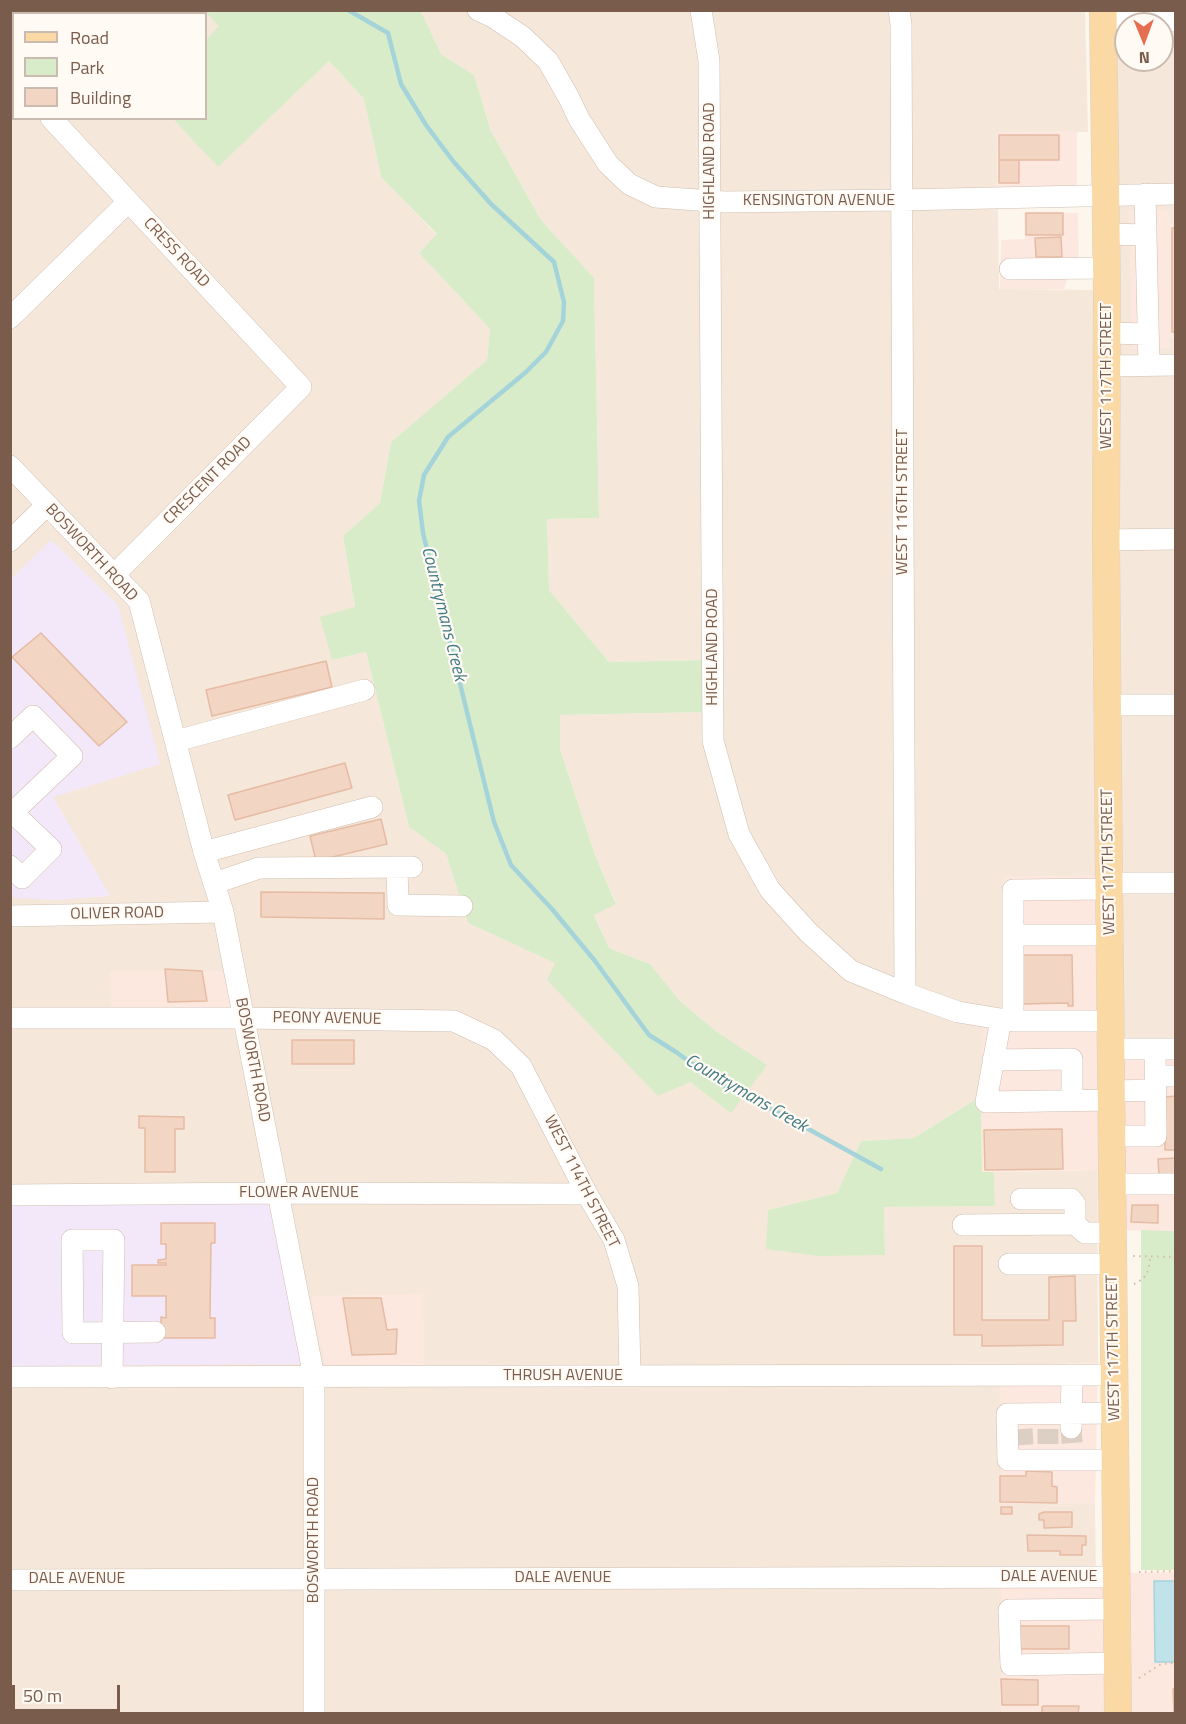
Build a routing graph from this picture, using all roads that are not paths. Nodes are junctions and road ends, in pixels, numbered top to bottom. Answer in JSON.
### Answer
{"nodes":[{"id":1,"x":478,"y":10,"type":"edge"},
{"id":2,"x":701,"y":10,"type":"edge"},
{"id":3,"x":899,"y":10,"type":"edge"},
{"id":4,"x":1103,"y":16,"type":"edge"},
{"id":5,"x":1176,"y":21,"type":"edge"},
{"id":6,"x":53,"y":120,"type":"edge"},
{"id":7,"x":1145,"y":194,"type":"junction"},
{"id":8,"x":1176,"y":194,"type":"edge"},
{"id":9,"x":1106,"y":195,"type":"junction"},
{"id":10,"x":901,"y":200,"type":"junction"},
{"id":11,"x":128,"y":202,"type":"junction"},
{"id":12,"x":711,"y":202,"type":"junction"},
{"id":13,"x":1106,"y":234,"type":"junction"},
{"id":14,"x":1146,"y":235,"type":"junction"},
{"id":15,"x":1106,"y":268,"type":"junction"},
{"id":16,"x":1010,"y":269,"type":"dead end"},
{"id":17,"x":10,"y":318,"type":"edge"},
{"id":18,"x":1107,"y":333,"type":"junction"},
{"id":19,"x":1148,"y":334,"type":"junction"},
{"id":20,"x":1149,"y":365,"type":"junction"},
{"id":21,"x":1176,"y":365,"type":"edge"},
{"id":22,"x":1107,"y":366,"type":"junction"},
{"id":23,"x":302,"y":387,"type":"joint"},
{"id":24,"x":10,"y":466,"type":"edge"},
{"id":25,"x":47,"y":505,"type":"junction"},
{"id":26,"x":1176,"y":539,"type":"edge"},
{"id":27,"x":1106,"y":540,"type":"junction"},
{"id":28,"x":10,"y":541,"type":"edge"},
{"id":29,"x":114,"y":575,"type":"junction"},
{"id":30,"x":364,"y":690,"type":"dead end"},
{"id":31,"x":1108,"y":705,"type":"junction"},
{"id":32,"x":1176,"y":705,"type":"edge"},
{"id":33,"x":10,"y":738,"type":"edge"},
{"id":34,"x":176,"y":741,"type":"junction"},
{"id":35,"x":372,"y":807,"type":"dead end"},
{"id":36,"x":11,"y":812,"type":"edge"},
{"id":37,"x":204,"y":852,"type":"junction"},
{"id":38,"x":10,"y":867,"type":"edge"},
{"id":39,"x":215,"y":883,"type":"junction"},
{"id":40,"x":1176,"y":883,"type":"edge"},
{"id":41,"x":1109,"y":886,"type":"junction"},
{"id":42,"x":462,"y":906,"type":"dead end"},
{"id":43,"x":223,"y":912,"type":"junction"},
{"id":44,"x":10,"y":916,"type":"edge"},
{"id":45,"x":1013,"y":935,"type":"junction"},
{"id":46,"x":1110,"y":935,"type":"junction"},
{"id":47,"x":905,"y":993,"type":"junction"},
{"id":48,"x":10,"y":1018,"type":"edge"},
{"id":49,"x":245,"y":1018,"type":"junction"},
{"id":50,"x":1007,"y":1020,"type":"junction"},
{"id":51,"x":1111,"y":1021,"type":"junction"},
{"id":52,"x":1112,"y":1049,"type":"junction"},
{"id":53,"x":1165,"y":1050,"type":"edge"},
{"id":54,"x":993,"y":1060,"type":"junction"},
{"id":55,"x":521,"y":1066,"type":"joint"},
{"id":56,"x":1162,"y":1081,"type":"edge"},
{"id":57,"x":1112,"y":1095,"type":"junction"},
{"id":58,"x":1072,"y":1101,"type":"junction"},
{"id":59,"x":1112,"y":1136,"type":"junction"},
{"id":60,"x":1112,"y":1184,"type":"junction"},
{"id":61,"x":1176,"y":1184,"type":"edge"},
{"id":62,"x":278,"y":1193,"type":"junction"},
{"id":63,"x":587,"y":1194,"type":"junction"},
{"id":64,"x":10,"y":1195,"type":"edge"},
{"id":65,"x":1021,"y":1199,"type":"dead end"},
{"id":66,"x":1075,"y":1224,"type":"junction"},
{"id":67,"x":963,"y":1225,"type":"dead end"},
{"id":68,"x":1112,"y":1233,"type":"junction"},
{"id":69,"x":1123,"y":1260,"type":"junction"},
{"id":70,"x":1009,"y":1264,"type":"dead end"},
{"id":71,"x":113,"y":1332,"type":"junction"},
{"id":72,"x":154,"y":1332,"type":"dead end"},
{"id":73,"x":630,"y":1375,"type":"junction"},
{"id":74,"x":1072,"y":1375,"type":"junction"},
{"id":75,"x":1115,"y":1375,"type":"junction"},
{"id":76,"x":10,"y":1377,"type":"edge"},
{"id":77,"x":314,"y":1377,"type":"junction"},
{"id":78,"x":112,"y":1378,"type":"junction"},
{"id":79,"x":1115,"y":1413,"type":"junction"},
{"id":80,"x":1072,"y":1436,"type":"junction"},
{"id":81,"x":1048,"y":1437,"type":"junction"},
{"id":82,"x":1116,"y":1460,"type":"junction"},
{"id":83,"x":1128,"y":1574,"type":"junction"},
{"id":84,"x":314,"y":1579,"type":"junction"},
{"id":85,"x":10,"y":1580,"type":"edge"},
{"id":86,"x":1117,"y":1609,"type":"junction"},
{"id":87,"x":1128,"y":1670,"type":"junction"},
{"id":88,"x":314,"y":1713,"type":"edge"},
{"id":89,"x":1118,"y":1713,"type":"edge"}],
"edges":[{"from":1,"to":12,"type":"street","name":"KENSINGTON AVENUE"},
{"from":2,"to":12,"type":"street","name":"HIGHLAND ROAD"},
{"from":3,"to":10,"type":"street","name":"WEST 116TH STREET"},
{"from":4,"to":5,"type":"street"},
{"from":4,"to":9,"type":"main road","name":"WEST 117TH STREET"},
{"from":6,"to":11,"type":"street","name":"CRESS ROAD"},
{"from":7,"to":8,"type":"street","name":"KENSINGTON AVENUE"},
{"from":7,"to":9,"type":"street","name":"KENSINGTON AVENUE"},
{"from":7,"to":14,"type":"street"},
{"from":9,"to":10,"type":"street","name":"KENSINGTON AVENUE"},
{"from":9,"to":13,"type":"main road","name":"WEST 117TH STREET"},
{"from":10,"to":12,"type":"street","name":"KENSINGTON AVENUE"},
{"from":10,"to":47,"type":"street","name":"WEST 116TH STREET"},
{"from":11,"to":17,"type":"street"},
{"from":11,"to":23,"type":"street","name":"CRESS ROAD"},
{"from":12,"to":47,"type":"street","name":"HIGHLAND ROAD"},
{"from":13,"to":14,"type":"street"},
{"from":13,"to":15,"type":"main road","name":"WEST 117TH STREET"},
{"from":14,"to":19,"type":"street"},
{"from":15,"to":16,"type":"street"},
{"from":15,"to":18,"type":"main road","name":"WEST 117TH STREET"},
{"from":18,"to":19,"type":"street"},
{"from":18,"to":22,"type":"main road","name":"WEST 117TH STREET"},
{"from":19,"to":20,"type":"street"},
{"from":20,"to":21,"type":"street"},
{"from":20,"to":22,"type":"street"},
{"from":22,"to":27,"type":"main road","name":"WEST 117TH STREET"},
{"from":23,"to":29,"type":"street","name":"CRESCENT ROAD"},
{"from":24,"to":25,"type":"street","name":"BOSWORTH ROAD"},
{"from":25,"to":28,"type":"street"},
{"from":25,"to":29,"type":"street","name":"BOSWORTH ROAD"},
{"from":26,"to":27,"type":"street"},
{"from":27,"to":31,"type":"main road","name":"WEST 117TH STREET"},
{"from":29,"to":34,"type":"street","name":"BOSWORTH ROAD"},
{"from":30,"to":34,"type":"street"},
{"from":31,"to":32,"type":"street"},
{"from":31,"to":41,"type":"main road","name":"WEST 117TH STREET"},
{"from":33,"to":36,"type":"street"},
{"from":34,"to":37,"type":"street","name":"BOSWORTH ROAD"},
{"from":35,"to":37,"type":"street"},
{"from":36,"to":38,"type":"street"},
{"from":37,"to":39,"type":"street","name":"BOSWORTH ROAD"},
{"from":39,"to":42,"type":"street"},
{"from":39,"to":43,"type":"street","name":"BOSWORTH ROAD"},
{"from":40,"to":41,"type":"street"},
{"from":41,"to":45,"type":"street"},
{"from":41,"to":46,"type":"main road","name":"WEST 117TH STREET"},
{"from":43,"to":44,"type":"street","name":"OLIVER ROAD"},
{"from":43,"to":49,"type":"street","name":"BOSWORTH ROAD"},
{"from":45,"to":46,"type":"street"},
{"from":45,"to":50,"type":"street"},
{"from":46,"to":51,"type":"main road","name":"WEST 117TH STREET"},
{"from":47,"to":50,"type":"street","name":"HIGHLAND ROAD"},
{"from":48,"to":49,"type":"street","name":"PEONY AVENUE"},
{"from":49,"to":55,"type":"street","name":"PEONY AVENUE"},
{"from":49,"to":62,"type":"street","name":"BOSWORTH ROAD"},
{"from":50,"to":51,"type":"street","name":"HIGHLAND ROAD"},
{"from":50,"to":54,"type":"street"},
{"from":51,"to":52,"type":"main road","name":"WEST 117TH STREET"},
{"from":52,"to":53,"type":"street"},
{"from":52,"to":57,"type":"main road","name":"WEST 117TH STREET"},
{"from":53,"to":56,"type":"street"},
{"from":54,"to":58,"type":"street"},
{"from":54,"to":58,"type":"street"},
{"from":55,"to":63,"type":"street","name":"WEST 114TH STREET"},
{"from":56,"to":57,"type":"street"},
{"from":56,"to":59,"type":"street"},
{"from":57,"to":58,"type":"street"},
{"from":57,"to":59,"type":"main road","name":"WEST 117TH STREET"},
{"from":59,"to":60,"type":"main road","name":"WEST 117TH STREET"},
{"from":60,"to":61,"type":"street"},
{"from":60,"to":68,"type":"main road","name":"WEST 117TH STREET"},
{"from":62,"to":63,"type":"street","name":"FLOWER AVENUE"},
{"from":62,"to":64,"type":"street","name":"FLOWER AVENUE"},
{"from":62,"to":77,"type":"street","name":"BOSWORTH ROAD"},
{"from":63,"to":73,"type":"street","name":"WEST 114TH STREET"},
{"from":65,"to":66,"type":"street"},
{"from":66,"to":67,"type":"street"},
{"from":66,"to":68,"type":"street"},
{"from":68,"to":69,"type":"main road","name":"WEST 117TH STREET"},
{"from":69,"to":70,"type":"street"},
{"from":69,"to":75,"type":"main road","name":"WEST 117TH STREET"},
{"from":71,"to":71,"type":"street"},
{"from":71,"to":72,"type":"street"},
{"from":71,"to":78,"type":"street"},
{"from":73,"to":74,"type":"street","name":"THRUSH AVENUE"},
{"from":73,"to":77,"type":"street","name":"THRUSH AVENUE"},
{"from":74,"to":75,"type":"street","name":"THRUSH AVENUE"},
{"from":74,"to":80,"type":"street"},
{"from":75,"to":79,"type":"main road","name":"WEST 117TH STREET"},
{"from":76,"to":78,"type":"street","name":"THRUSH AVENUE"},
{"from":77,"to":78,"type":"street","name":"THRUSH AVENUE"},
{"from":77,"to":84,"type":"street","name":"BOSWORTH ROAD"},
{"from":79,"to":80,"type":"street"},
{"from":79,"to":82,"type":"main road","name":"WEST 117TH STREET"},
{"from":80,"to":81,"type":"street"},
{"from":80,"to":81,"type":"street"},
{"from":80,"to":82,"type":"street"},
{"from":81,"to":81,"type":"street"},
{"from":82,"to":83,"type":"main road","name":"WEST 117TH STREET"},
{"from":83,"to":84,"type":"street","name":"DALE AVENUE"},
{"from":83,"to":86,"type":"main road","name":"WEST 117TH STREET"},
{"from":84,"to":85,"type":"street","name":"DALE AVENUE"},
{"from":84,"to":88,"type":"street","name":"BOSWORTH ROAD"},
{"from":86,"to":87,"type":"main road","name":"WEST 117TH STREET"},
{"from":86,"to":87,"type":"street"},
{"from":87,"to":89,"type":"main road","name":"WEST 117TH STREET"}]}
